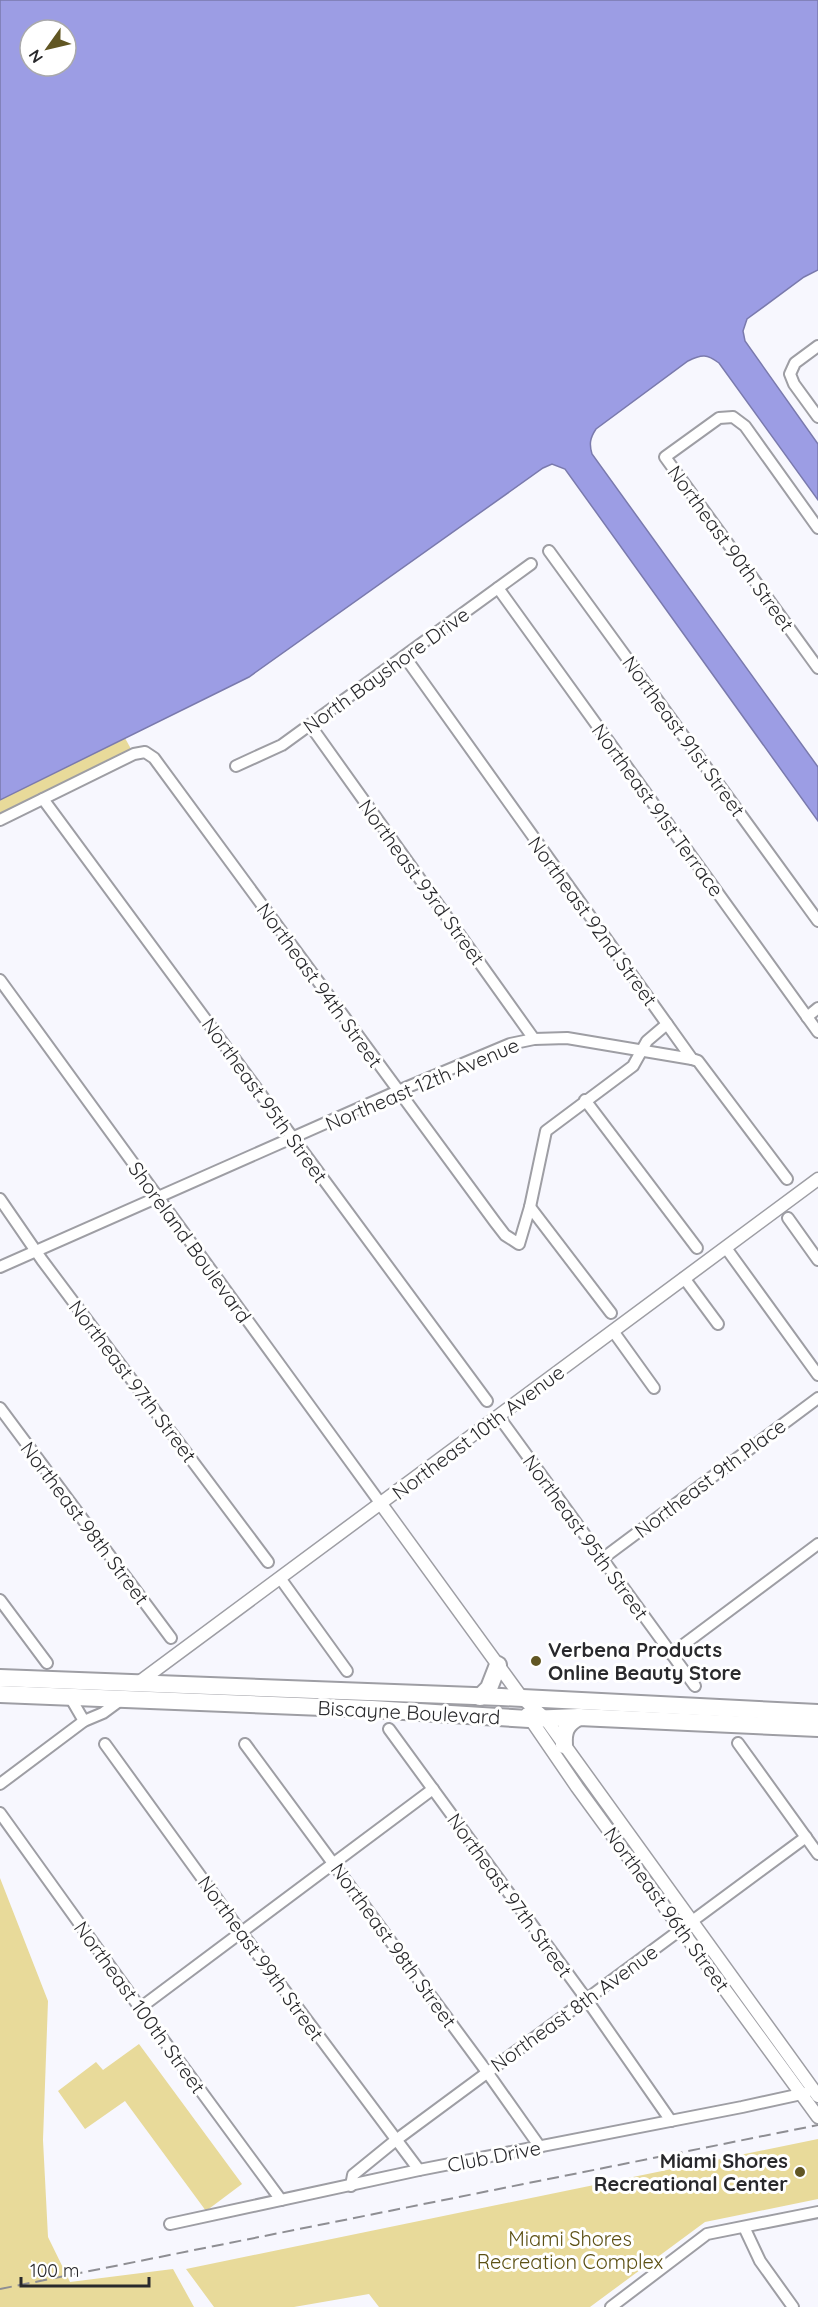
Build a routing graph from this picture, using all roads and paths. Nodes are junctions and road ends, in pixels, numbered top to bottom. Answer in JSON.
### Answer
{"nodes":[{"id":1,"x":818,"y":346,"type":"edge"},
{"id":2,"x":818,"y":417,"type":"edge"},
{"id":3,"x":818,"y":528,"type":"edge"},
{"id":4,"x":549,"y":551,"type":"dead end"},
{"id":5,"x":531,"y":564,"type":"dead end"},
{"id":6,"x":498,"y":588,"type":"junction"},
{"id":7,"x":405,"y":657,"type":"junction"},
{"id":8,"x":818,"y":668,"type":"edge"},
{"id":9,"x":310,"y":725,"type":"junction"},
{"id":10,"x":236,"y":766,"type":"dead end"},
{"id":11,"x":43,"y":799,"type":"junction"},
{"id":12,"x":0,"y":820,"type":"edge"},
{"id":13,"x":818,"y":921,"type":"edge"},
{"id":14,"x":0,"y":981,"type":"edge"},
{"id":15,"x":818,"y":1008,"type":"edge"},
{"id":16,"x":807,"y":1017,"type":"junction"},
{"id":17,"x":667,"y":1024,"type":"junction"},
{"id":18,"x":818,"y":1032,"type":"edge"},
{"id":19,"x":534,"y":1039,"type":"junction"},
{"id":20,"x":643,"y":1051,"type":"junction"},
{"id":21,"x":692,"y":1059,"type":"junction"},
{"id":22,"x":398,"y":1091,"type":"junction"},
{"id":23,"x":585,"y":1100,"type":"junction"},
{"id":24,"x":294,"y":1138,"type":"junction"},
{"id":25,"x":788,"y":1179,"type":"dead end"},
{"id":26,"x":818,"y":1179,"type":"edge"},
{"id":27,"x":158,"y":1198,"type":"junction"},
{"id":28,"x":0,"y":1199,"type":"edge"},
{"id":29,"x":530,"y":1207,"type":"junction"},
{"id":30,"x":788,"y":1218,"type":"dead end"},
{"id":31,"x":697,"y":1248,"type":"dead end"},
{"id":32,"x":726,"y":1248,"type":"junction"},
{"id":33,"x":38,"y":1251,"type":"junction"},
{"id":34,"x":818,"y":1260,"type":"edge"},
{"id":35,"x":0,"y":1267,"type":"edge"},
{"id":36,"x":684,"y":1278,"type":"junction"},
{"id":37,"x":611,"y":1313,"type":"dead end"},
{"id":38,"x":718,"y":1324,"type":"dead end"},
{"id":39,"x":613,"y":1331,"type":"junction"},
{"id":40,"x":818,"y":1375,"type":"edge"},
{"id":41,"x":654,"y":1388,"type":"dead end"},
{"id":42,"x":818,"y":1398,"type":"edge"},
{"id":43,"x":487,"y":1401,"type":"dead end"},
{"id":44,"x":0,"y":1408,"type":"edge"},
{"id":45,"x":499,"y":1417,"type":"junction"},
{"id":46,"x":381,"y":1504,"type":"junction"},
{"id":47,"x":818,"y":1544,"type":"edge"},
{"id":48,"x":602,"y":1559,"type":"junction"},
{"id":49,"x":268,"y":1562,"type":"dead end"},
{"id":50,"x":280,"y":1578,"type":"junction"},
{"id":51,"x":0,"y":1600,"type":"edge"},
{"id":52,"x":171,"y":1638,"type":"dead end"},
{"id":53,"x":671,"y":1654,"type":"junction"},
{"id":54,"x":47,"y":1663,"type":"dead end"},
{"id":55,"x":498,"y":1665,"type":"junction"},
{"id":56,"x":347,"y":1671,"type":"dead end"},
{"id":57,"x":0,"y":1678,"type":"edge"},
{"id":58,"x":138,"y":1683,"type":"junction"},
{"id":59,"x":695,"y":1686,"type":"dead end"},
{"id":60,"x":0,"y":1694,"type":"edge"},
{"id":61,"x":70,"y":1697,"type":"junction"},
{"id":62,"x":480,"y":1697,"type":"junction"},
{"id":63,"x":522,"y":1698,"type":"junction"},
{"id":64,"x":122,"y":1699,"type":"junction"},
{"id":65,"x":818,"y":1713,"type":"edge"},
{"id":66,"x":579,"y":1717,"type":"junction"},
{"id":67,"x":537,"y":1718,"type":"junction"},
{"id":68,"x":84,"y":1721,"type":"junction"},
{"id":69,"x":818,"y":1722,"type":"edge"},
{"id":70,"x":800,"y":1727,"type":"junction"},
{"id":71,"x":818,"y":1728,"type":"edge"},
{"id":72,"x":389,"y":1729,"type":"dead end"},
{"id":73,"x":738,"y":1743,"type":"dead end"},
{"id":74,"x":105,"y":1744,"type":"dead end"},
{"id":75,"x":246,"y":1744,"type":"dead end"},
{"id":76,"x":564,"y":1745,"type":"junction"},
{"id":77,"x":0,"y":1784,"type":"edge"},
{"id":78,"x":433,"y":1789,"type":"junction"},
{"id":79,"x":0,"y":1813,"type":"edge"},
{"id":80,"x":806,"y":1837,"type":"junction"},
{"id":81,"x":818,"y":1854,"type":"edge"},
{"id":82,"x":334,"y":1863,"type":"junction"},
{"id":83,"x":686,"y":1925,"type":"junction"},
{"id":84,"x":241,"y":1932,"type":"junction"},
{"id":85,"x":587,"y":2000,"type":"junction"},
{"id":86,"x":140,"y":2008,"type":"junction"},
{"id":87,"x":487,"y":2072,"type":"junction"},
{"id":88,"x":800,"y":2093,"type":"junction"},
{"id":89,"x":817,"y":2093,"type":"edge"},
{"id":90,"x":818,"y":2117,"type":"edge"},
{"id":91,"x":671,"y":2121,"type":"junction"},
{"id":92,"x":396,"y":2140,"type":"junction"},
{"id":93,"x":540,"y":2147,"type":"junction"},
{"id":94,"x":419,"y":2170,"type":"junction"},
{"id":95,"x":351,"y":2186,"type":"junction"},
{"id":96,"x":281,"y":2200,"type":"junction"},
{"id":97,"x":818,"y":2212,"type":"edge"},
{"id":98,"x":170,"y":2224,"type":"dead end"},
{"id":99,"x":744,"y":2227,"type":"junction"},
{"id":100,"x":623,"y":2303,"type":"edge"},
{"id":101,"x":610,"y":2307,"type":"edge"},
{"id":102,"x":794,"y":2307,"type":"edge"}],
"edges":[{"from":1,"to":2,"type":"street"},
{"from":3,"to":8,"type":"street","name":"Northeast 90th Street"},
{"from":4,"to":13,"type":"street","name":"Northeast 91st Street"},
{"from":5,"to":6,"type":"street","name":"North Bayshore Drive"},
{"from":6,"to":7,"type":"street","name":"North Bayshore Drive"},
{"from":6,"to":16,"type":"street","name":"Northeast 91st Terrace"},
{"from":7,"to":9,"type":"street","name":"North Bayshore Drive"},
{"from":7,"to":17,"type":"street","name":"Northeast 92nd Street"},
{"from":9,"to":10,"type":"street","name":"North Bayshore Drive"},
{"from":9,"to":19,"type":"street","name":"Northeast 93rd Street"},
{"from":11,"to":12,"type":"street"},
{"from":11,"to":22,"type":"street","name":"Northeast 94th Street"},
{"from":11,"to":24,"type":"street","name":"Northeast 95th Street"},
{"from":14,"to":27,"type":"street","name":"Shoreland Boulevard"},
{"from":15,"to":16,"type":"street"},
{"from":16,"to":18,"type":"street","name":"Northeast 91st Terrace"},
{"from":17,"to":20,"type":"street"},
{"from":17,"to":21,"type":"street","name":"Northeast 92nd Street"},
{"from":19,"to":20,"type":"street","name":"Northeast 12th Avenue"},
{"from":19,"to":22,"type":"street","name":"Northeast 12th Avenue"},
{"from":20,"to":21,"type":"street","name":"Northeast 12th Avenue"},
{"from":20,"to":23,"type":"street"},
{"from":21,"to":25,"type":"street","name":"Northeast 92nd Street"},
{"from":22,"to":24,"type":"street","name":"Northeast 12th Avenue"},
{"from":22,"to":29,"type":"street","name":"Northeast 94th Street"},
{"from":23,"to":29,"type":"street"},
{"from":23,"to":31,"type":"street"},
{"from":24,"to":27,"type":"street","name":"Northeast 12th Avenue"},
{"from":24,"to":43,"type":"street","name":"Northeast 95th Street"},
{"from":26,"to":32,"type":"street","name":"Northeast 10th Avenue"},
{"from":27,"to":33,"type":"street","name":"Northeast 12th Avenue"},
{"from":27,"to":46,"type":"street","name":"Shoreland Boulevard"},
{"from":28,"to":33,"type":"street","name":"Northeast 97th Street"},
{"from":29,"to":37,"type":"street"},
{"from":30,"to":34,"type":"street"},
{"from":32,"to":36,"type":"street","name":"Northeast 10th Avenue"},
{"from":32,"to":40,"type":"street"},
{"from":33,"to":35,"type":"street","name":"Northeast 12th Avenue"},
{"from":33,"to":49,"type":"street","name":"Northeast 97th Street"},
{"from":36,"to":38,"type":"street"},
{"from":36,"to":39,"type":"street","name":"Northeast 10th Avenue"},
{"from":39,"to":41,"type":"street"},
{"from":39,"to":45,"type":"street","name":"Northeast 10th Avenue"},
{"from":42,"to":48,"type":"street","name":"Northeast 9th Place"},
{"from":44,"to":52,"type":"street","name":"Northeast 98th Street"},
{"from":45,"to":46,"type":"street","name":"Northeast 10th Avenue"},
{"from":45,"to":48,"type":"street","name":"Northeast 95th Street"},
{"from":46,"to":50,"type":"street","name":"Northeast 10th Avenue"},
{"from":46,"to":55,"type":"street","name":"Northeast 96th Street"},
{"from":47,"to":53,"type":"street"},
{"from":48,"to":53,"type":"street","name":"Northeast 95th Street"},
{"from":50,"to":56,"type":"street"},
{"from":50,"to":58,"type":"street","name":"Northeast 10th Avenue"},
{"from":51,"to":54,"type":"street"},
{"from":53,"to":59,"type":"street","name":"Northeast 95th Street"},
{"from":55,"to":62,"type":"main road"},
{"from":55,"to":63,"type":"street","name":"Northeast 96th Street"},
{"from":57,"to":58,"type":"main road","name":"Biscayne Boulevard"},
{"from":58,"to":62,"type":"main road","name":"Biscayne Boulevard"},
{"from":60,"to":61,"type":"main road","name":"Biscayne Boulevard"},
{"from":61,"to":64,"type":"main road","name":"Biscayne Boulevard"},
{"from":61,"to":68,"type":"street"},
{"from":62,"to":63,"type":"main road","name":"Biscayne Boulevard"},
{"from":63,"to":65,"type":"main road","name":"Biscayne Boulevard"},
{"from":63,"to":67,"type":"street","name":"Northeast 96th Street"},
{"from":64,"to":67,"type":"main road","name":"Biscayne Boulevard"},
{"from":64,"to":68,"type":"street"},
{"from":66,"to":67,"type":"main road","name":"Biscayne Boulevard"},
{"from":66,"to":70,"type":"main road","name":"Biscayne Boulevard"},
{"from":66,"to":76,"type":"main road"},
{"from":67,"to":76,"type":"street","name":"Northeast 96th Street"},
{"from":67,"to":83,"type":"street","name":"Northeast 96th Street"},
{"from":68,"to":77,"type":"street"},
{"from":69,"to":70,"type":"main road"},
{"from":70,"to":71,"type":"main road","name":"Biscayne Boulevard"},
{"from":72,"to":78,"type":"street","name":"Northeast 97th Street"},
{"from":73,"to":80,"type":"street"},
{"from":74,"to":84,"type":"street","name":"Northeast 99th Street"},
{"from":75,"to":82,"type":"street","name":"Northeast 98th Street"},
{"from":76,"to":83,"type":"street","name":"Northeast 96th Street"},
{"from":78,"to":82,"type":"street"},
{"from":78,"to":85,"type":"street","name":"Northeast 97th Street"},
{"from":79,"to":86,"type":"street","name":"Northeast 100th Street"},
{"from":80,"to":81,"type":"street"},
{"from":80,"to":83,"type":"street","name":"Northeast 8th Avenue"},
{"from":82,"to":84,"type":"street"},
{"from":82,"to":87,"type":"street","name":"Northeast 98th Street"},
{"from":83,"to":85,"type":"street","name":"Northeast 8th Avenue"},
{"from":83,"to":88,"type":"street","name":"Northeast 96th Street"},
{"from":83,"to":89,"type":"street","name":"Northeast 96th Street"},
{"from":84,"to":86,"type":"street"},
{"from":84,"to":92,"type":"street","name":"Northeast 99th Street"},
{"from":85,"to":87,"type":"street","name":"Northeast 8th Avenue"},
{"from":85,"to":91,"type":"street","name":"Northeast 97th Street"},
{"from":86,"to":96,"type":"street","name":"Northeast 100th Street"},
{"from":87,"to":92,"type":"street","name":"Northeast 8th Avenue"},
{"from":87,"to":93,"type":"street","name":"Northeast 98th Street"},
{"from":88,"to":89,"type":"street","name":"Club Drive"},
{"from":88,"to":90,"type":"street","name":"Northeast 96th Street"},
{"from":88,"to":91,"type":"street","name":"Club Drive"},
{"from":91,"to":93,"type":"street","name":"Club Drive"},
{"from":92,"to":94,"type":"street","name":"Northeast 99th Street"},
{"from":92,"to":95,"type":"street","name":"Northeast 8th Avenue"},
{"from":93,"to":94,"type":"street","name":"Club Drive"},
{"from":94,"to":95,"type":"street","name":"Club Drive"},
{"from":95,"to":96,"type":"street","name":"Club Drive"},
{"from":96,"to":98,"type":"street","name":"Club Drive"},
{"from":97,"to":99,"type":"street"},
{"from":99,"to":100,"type":"street"},
{"from":99,"to":102,"type":"street"},
{"from":100,"to":101,"type":"street"}]}
